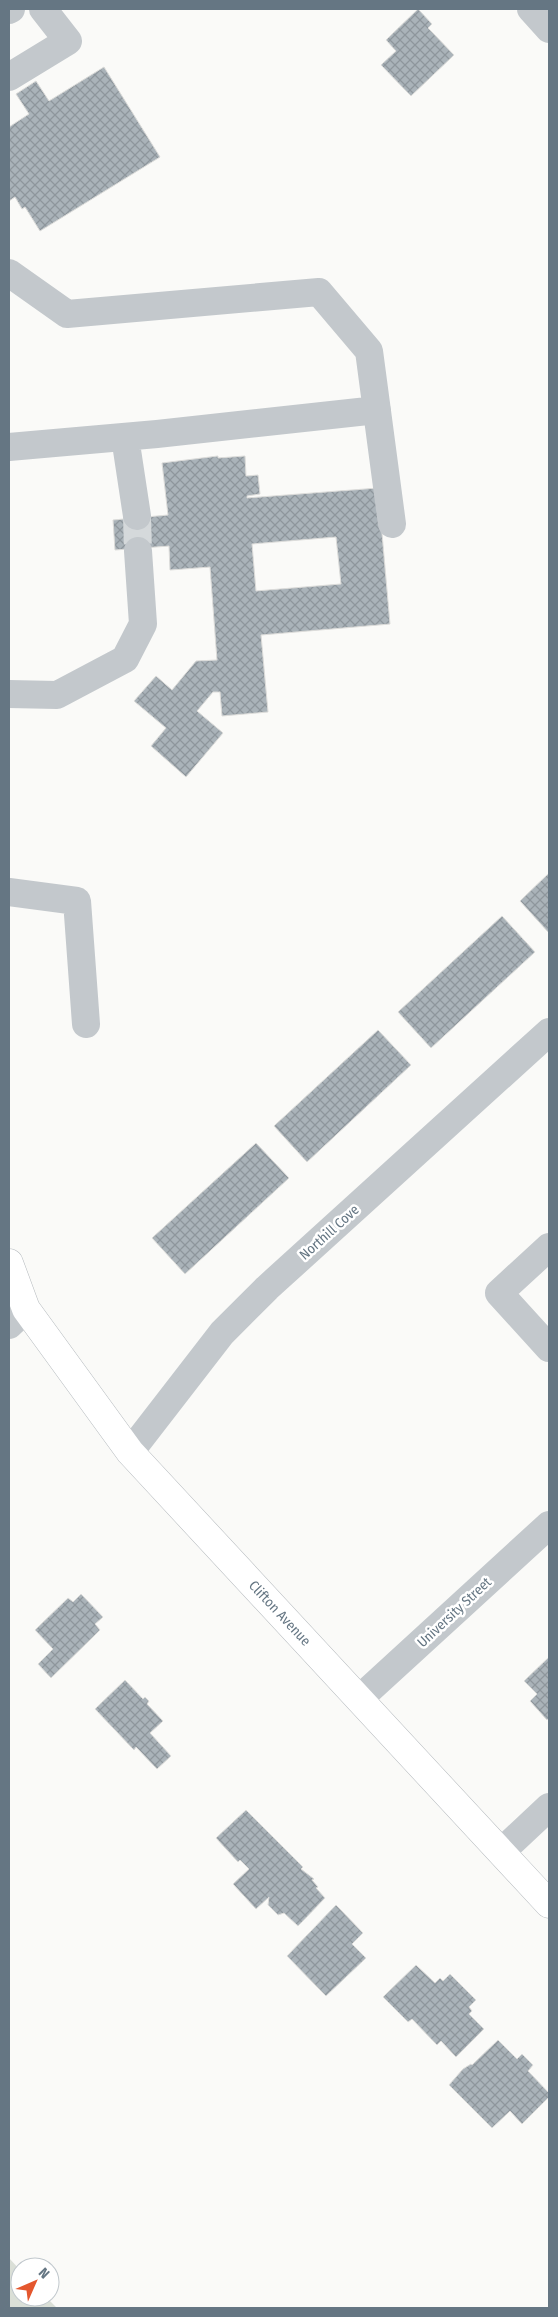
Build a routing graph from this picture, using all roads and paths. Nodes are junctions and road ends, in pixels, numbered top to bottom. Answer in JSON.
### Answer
{"nodes":[{"id":1,"x":43,"y":9,"type":"edge"},
{"id":2,"x":531,"y":9,"type":"edge"},
{"id":3,"x":549,"y":28,"type":"edge"},
{"id":4,"x":9,"y":77,"type":"edge"},
{"id":5,"x":9,"y":273,"type":"edge"},
{"id":6,"x":377,"y":410,"type":"junction"},
{"id":7,"x":125,"y":437,"type":"junction"},
{"id":8,"x":9,"y":447,"type":"edge"},
{"id":9,"x":137,"y":516,"type":"tunnel mouth"},
{"id":10,"x":392,"y":524,"type":"dead end"},
{"id":11,"x":138,"y":550,"type":"tunnel mouth"},
{"id":12,"x":9,"y":694,"type":"edge"},
{"id":13,"x":9,"y":892,"type":"edge"},
{"id":14,"x":86,"y":1024,"type":"dead end"},
{"id":15,"x":549,"y":1032,"type":"edge"},
{"id":16,"x":549,"y":1246,"type":"edge"},
{"id":17,"x":11,"y":1273,"type":"edge"},
{"id":18,"x":18,"y":1317,"type":"edge"},
{"id":19,"x":549,"y":1348,"type":"edge"},
{"id":20,"x":130,"y":1452,"type":"junction"},
{"id":21,"x":549,"y":1525,"type":"edge"},
{"id":22,"x":359,"y":1699,"type":"junction"},
{"id":23,"x":549,"y":1807,"type":"edge"},
{"id":24,"x":501,"y":1852,"type":"junction"},
{"id":25,"x":549,"y":1904,"type":"edge"}],
"edges":[{"from":1,"to":4,"type":"street"},
{"from":2,"to":3,"type":"street"},
{"from":5,"to":6,"type":"street"},
{"from":6,"to":7,"type":"street"},
{"from":6,"to":10,"type":"street"},
{"from":7,"to":8,"type":"street"},
{"from":7,"to":9,"type":"street"},
{"from":11,"to":12,"type":"street"},
{"from":13,"to":14,"type":"street"},
{"from":15,"to":20,"type":"street","name":"Northill Cove"},
{"from":16,"to":19,"type":"street"},
{"from":17,"to":18,"type":"main road","name":"Clifton Avenue"},
{"from":18,"to":20,"type":"main road","name":"Clifton Avenue"},
{"from":20,"to":22,"type":"main road","name":"Clifton Avenue"},
{"from":21,"to":22,"type":"street","name":"University Street"},
{"from":22,"to":24,"type":"main road","name":"Clifton Avenue"},
{"from":23,"to":24,"type":"street"},
{"from":24,"to":25,"type":"main road","name":"Clifton Avenue"}]}
